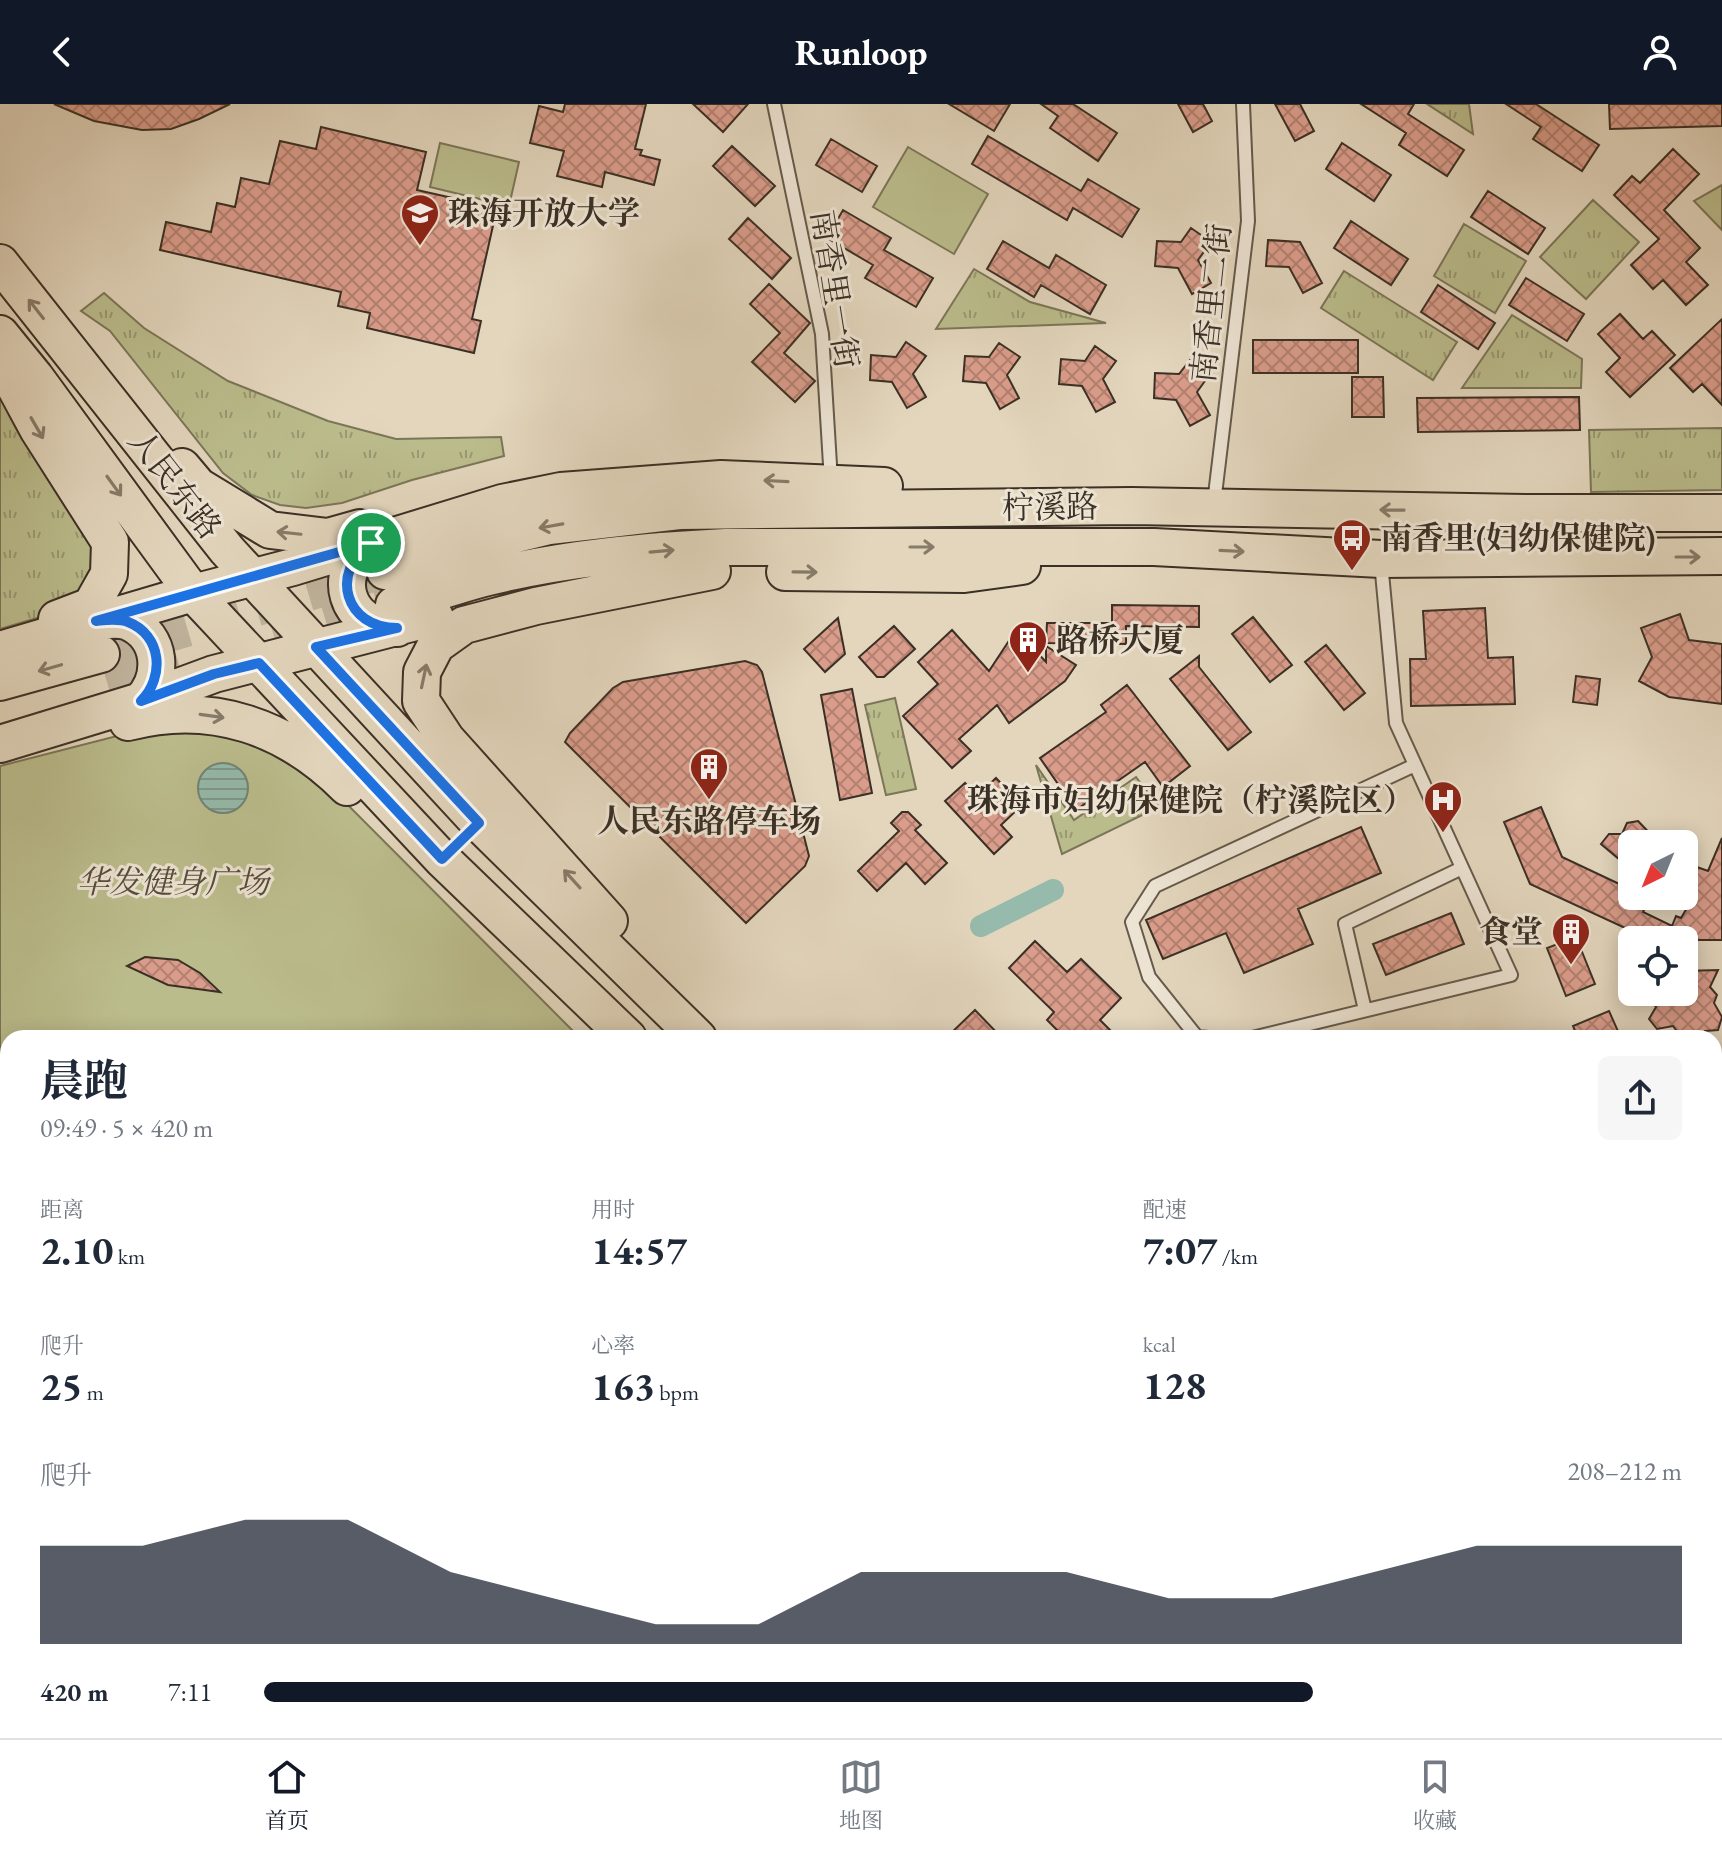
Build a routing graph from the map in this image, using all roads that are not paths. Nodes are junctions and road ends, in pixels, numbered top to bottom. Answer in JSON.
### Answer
{"nodes":[{"id":1,"x":774,"y":104,"type":"edge"},
{"id":2,"x":1243,"y":104,"type":"edge"},
{"id":3,"x":0,"y":263,"type":"edge"},
{"id":4,"x":0,"y":334,"type":"edge"},
{"id":5,"x":72,"y":355,"type":"junction"},
{"id":6,"x":0,"y":359,"type":"edge"},
{"id":7,"x":35,"y":377,"type":"junction"},
{"id":8,"x":831,"y":484,"type":"junction"},
{"id":9,"x":502,"y":503,"type":"junction"},
{"id":10,"x":1132,"y":506,"type":"junction"},
{"id":11,"x":1214,"y":507,"type":"junction"},
{"id":12,"x":1722,"y":513,"type":"edge"},
{"id":13,"x":1154,"y":547,"type":"junction"},
{"id":14,"x":1722,"y":556,"type":"edge"},
{"id":15,"x":378,"y":557,"type":"junction"},
{"id":16,"x":1381,"y":559,"type":"junction"},
{"id":17,"x":712,"y":571,"type":"junction"},
{"id":18,"x":253,"y":578,"type":"junction"},
{"id":19,"x":193,"y":593,"type":"junction"},
{"id":20,"x":395,"y":616,"type":"junction"},
{"id":21,"x":0,"y":637,"type":"edge"},
{"id":22,"x":98,"y":638,"type":"junction"},
{"id":23,"x":316,"y":647,"type":"junction"},
{"id":24,"x":0,"y":650,"type":"edge"},
{"id":25,"x":259,"y":663,"type":"junction"},
{"id":26,"x":0,"y":682,"type":"edge"},
{"id":27,"x":125,"y":695,"type":"junction"},
{"id":28,"x":0,"y":719,"type":"edge"},
{"id":29,"x":0,"y":744,"type":"edge"},
{"id":30,"x":0,"y":759,"type":"edge"},
{"id":31,"x":1415,"y":765,"type":"junction"},
{"id":32,"x":479,"y":823,"type":"junction"},
{"id":33,"x":442,"y":859,"type":"junction"},
{"id":34,"x":1462,"y":868,"type":"junction"},
{"id":35,"x":1365,"y":1010,"type":"junction"},
{"id":36,"x":606,"y":1030,"type":"edge"},
{"id":37,"x":620,"y":1030,"type":"edge"},
{"id":38,"x":691,"y":1030,"type":"edge"},
{"id":39,"x":692,"y":1030,"type":"edge"},
{"id":40,"x":1191,"y":1030,"type":"edge"},
{"id":41,"x":1284,"y":1030,"type":"edge"}],
"edges":[{"from":1,"to":8,"type":"lane","name":"南香里一街"},
{"from":2,"to":11,"type":"lane","name":"南香里二街"},
{"from":5,"to":3,"type":"main road","name":"人民东路","one_way":true},
{"from":4,"to":7,"type":"main road","name":"人民东路"},
{"from":5,"to":7,"type":"main road"},
{"from":9,"to":5,"type":"main road","one_way":true},
{"from":5,"to":18,"type":"main road","name":"人民东路"},
{"from":6,"to":21,"type":"main road","one_way":true},
{"from":7,"to":19,"type":"main road","name":"人民东路","one_way":true},
{"from":8,"to":9,"type":"main road","one_way":true},
{"from":8,"to":10,"type":"main road"},
{"from":9,"to":15,"type":"main road"},
{"from":10,"to":11,"type":"main road","name":"柠溪路"},
{"from":10,"to":15,"type":"main road","name":"柠溪路","one_way":true},
{"from":12,"to":11,"type":"main road","name":"柠溪路","one_way":true},
{"from":13,"to":16,"type":"main road","name":"柠溪路","one_way":true},
{"from":17,"to":13,"type":"main road","one_way":true},
{"from":20,"to":13,"type":"main road","name":"柠溪路","one_way":true},
{"from":16,"to":14,"type":"main road","name":"柠溪路","one_way":true},
{"from":15,"to":18,"type":"main road"},
{"from":15,"to":20,"type":"main road"},
{"from":16,"to":31,"type":"lane"},
{"from":17,"to":20,"type":"main road"},
{"from":39,"to":17,"type":"main road","one_way":true},
{"from":18,"to":19,"type":"main road"},
{"from":18,"to":23,"type":"main road","name":"人民东路"},
{"from":19,"to":22,"type":"main road"},
{"from":19,"to":25,"type":"main road","name":"人民东路"},
{"from":20,"to":23,"type":"main road"},
{"from":22,"to":24,"type":"main road"},
{"from":22,"to":26,"type":"main road","one_way":true},
{"from":22,"to":27,"type":"main road"},
{"from":23,"to":25,"type":"main road"},
{"from":23,"to":32,"type":"main road","name":"人民东路"},
{"from":25,"to":27,"type":"main road"},
{"from":25,"to":33,"type":"main road","name":"人民东路"},
{"from":27,"to":28,"type":"main road"},
{"from":27,"to":29,"type":"main road"},
{"from":30,"to":36,"type":"main road","one_way":true},
{"from":31,"to":34,"type":"lane"},
{"from":31,"to":40,"type":"lane"},
{"from":32,"to":33,"type":"main road"},
{"from":32,"to":38,"type":"main road","name":"人民东路"},
{"from":33,"to":37,"type":"main road","name":"人民东路"},
{"from":34,"to":35,"type":"lane"},
{"from":34,"to":35,"type":"lane"},
{"from":35,"to":41,"type":"lane"}]}
